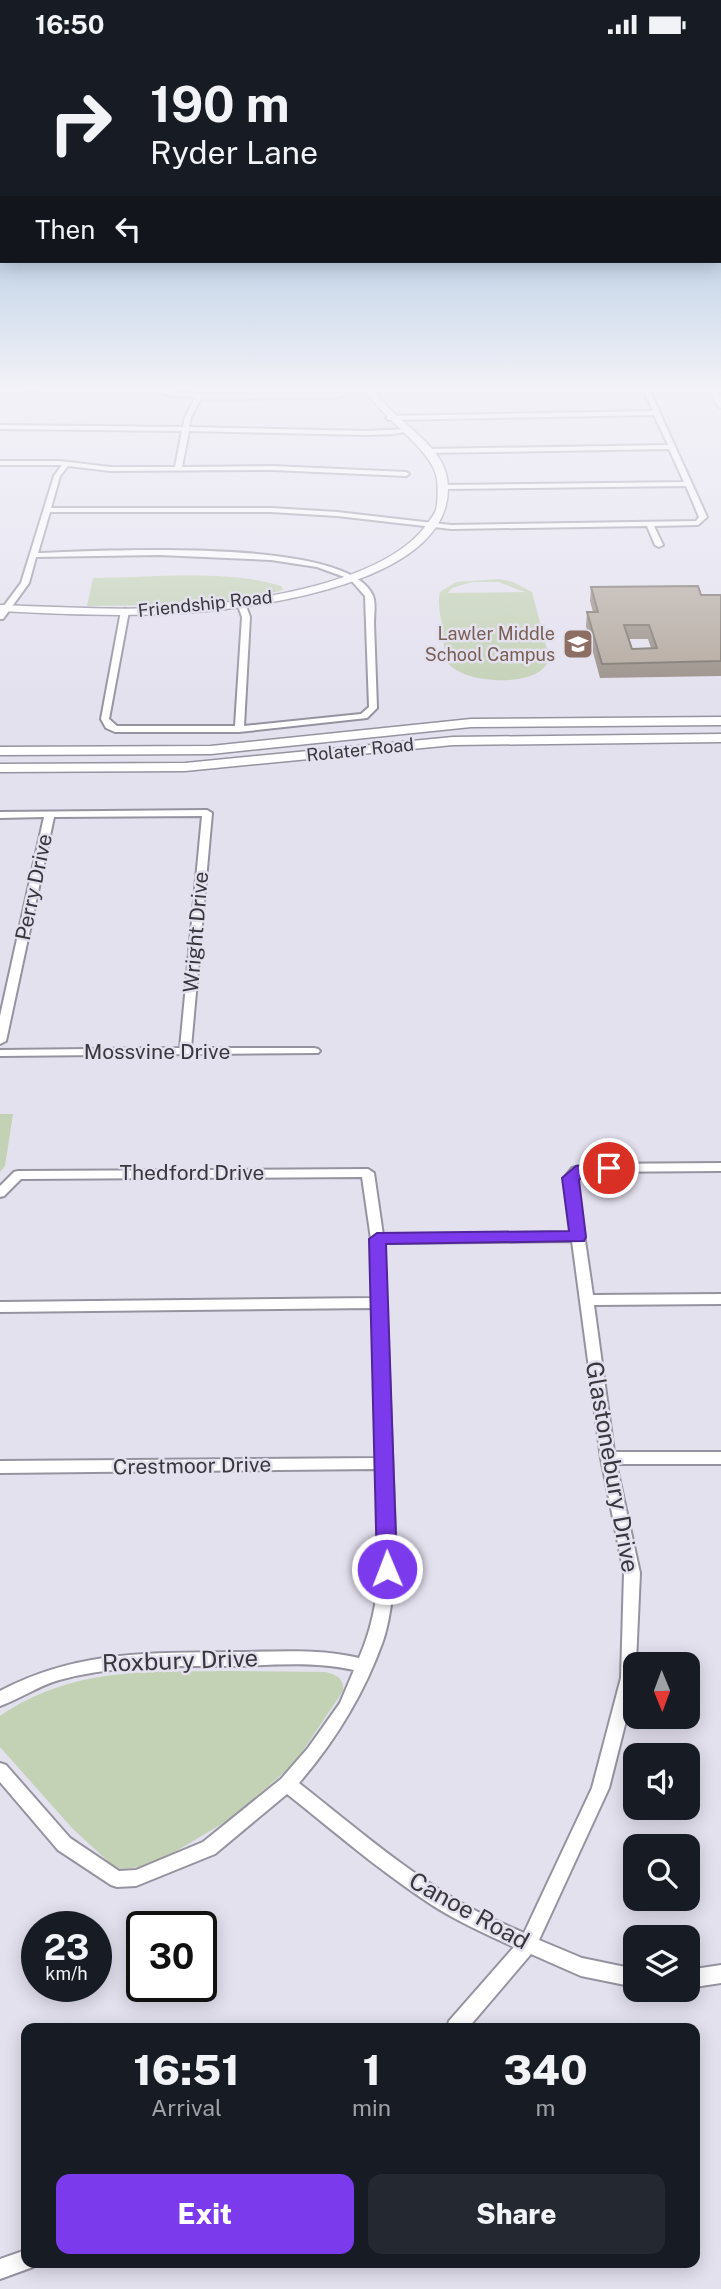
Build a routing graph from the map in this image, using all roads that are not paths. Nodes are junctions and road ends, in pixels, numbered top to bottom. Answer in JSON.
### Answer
{"nodes":[{"id":1,"x":52,"y":494,"type":"edge"},
{"id":2,"x":443,"y":494,"type":"edge"},
{"id":3,"x":692,"y":494,"type":"edge"},
{"id":4,"x":47,"y":510,"type":"junction"},
{"id":5,"x":698,"y":523,"type":"joint"},
{"id":6,"x":435,"y":525,"type":"junction"},
{"id":7,"x":650,"y":525,"type":"junction"},
{"id":8,"x":659,"y":545,"type":"dead end"},
{"id":9,"x":33,"y":555,"type":"junction"},
{"id":10,"x":353,"y":576,"type":"junction"},
{"id":11,"x":241,"y":603,"type":"junction"},
{"id":12,"x":2,"y":611,"type":"edge"},
{"id":13,"x":125,"y":611,"type":"junction"},
{"id":14,"x":653,"y":722,"type":"junction"},
{"id":15,"x":721,"y":722,"type":"edge"},
{"id":16,"x":458,"y":725,"type":"junction"},
{"id":17,"x":239,"y":729,"type":"junction"},
{"id":18,"x":657,"y":738,"type":"junction"},
{"id":19,"x":721,"y":738,"type":"edge"},
{"id":20,"x":462,"y":740,"type":"junction"},
{"id":21,"x":0,"y":751,"type":"edge"},
{"id":22,"x":0,"y":768,"type":"edge"},
{"id":23,"x":0,"y":814,"type":"edge"},
{"id":24,"x":50,"y":814,"type":"junction"},
{"id":25,"x":0,"y":1041,"type":"edge"},
{"id":26,"x":185,"y":1051,"type":"junction"},
{"id":27,"x":314,"y":1051,"type":"dead end"},
{"id":28,"x":0,"y":1053,"type":"edge"},
{"id":29,"x":721,"y":1167,"type":"edge"},
{"id":30,"x":590,"y":1168,"type":"joint"},
{"id":31,"x":0,"y":1193,"type":"edge"},
{"id":32,"x":578,"y":1237,"type":"junction"},
{"id":33,"x":377,"y":1239,"type":"junction"},
{"id":34,"x":721,"y":1299,"type":"edge"},
{"id":35,"x":588,"y":1300,"type":"junction"},
{"id":36,"x":379,"y":1303,"type":"junction"},
{"id":37,"x":0,"y":1307,"type":"edge"},
{"id":38,"x":608,"y":1458,"type":"junction"},
{"id":39,"x":721,"y":1458,"type":"edge"},
{"id":40,"x":384,"y":1463,"type":"junction"},
{"id":41,"x":0,"y":1467,"type":"edge"},
{"id":42,"x":365,"y":1666,"type":"junction"},
{"id":43,"x":0,"y":1699,"type":"edge"},
{"id":44,"x":0,"y":1770,"type":"edge"},
{"id":45,"x":287,"y":1784,"type":"junction"},
{"id":46,"x":528,"y":1944,"type":"junction"},
{"id":47,"x":721,"y":1974,"type":"edge"},
{"id":48,"x":623,"y":1976,"type":"edge"},
{"id":49,"x":700,"y":1977,"type":"edge"},
{"id":50,"x":460,"y":2023,"type":"edge"},
{"id":51,"x":21,"y":2262,"type":"edge"},
{"id":52,"x":0,"y":2269,"type":"edge"}],
"edges":[{"from":1,"to":4,"type":"street"},
{"from":2,"to":6,"type":"main road"},
{"from":3,"to":5,"type":"street"},
{"from":4,"to":6,"type":"street"},
{"from":4,"to":9,"type":"street"},
{"from":5,"to":7,"type":"street"},
{"from":6,"to":7,"type":"street"},
{"from":6,"to":10,"type":"main road","name":"Friendship Road"},
{"from":7,"to":8,"type":"street"},
{"from":9,"to":10,"type":"street"},
{"from":9,"to":12,"type":"street"},
{"from":10,"to":11,"type":"main road","name":"Friendship Road"},
{"from":10,"to":17,"type":"street"},
{"from":11,"to":13,"type":"main road","name":"Friendship Road"},
{"from":11,"to":17,"type":"street"},
{"from":12,"to":13,"type":"main road","name":"Friendship Road"},
{"from":13,"to":17,"type":"street"},
{"from":14,"to":15,"type":"main road","name":"Rolater Road"},
{"from":14,"to":16,"type":"main road","name":"Rolater Road"},
{"from":14,"to":18,"type":"main road"},
{"from":16,"to":20,"type":"main road"},
{"from":16,"to":21,"type":"main road","name":"Rolater Road"},
{"from":18,"to":19,"type":"main road","name":"Rolater Road"},
{"from":18,"to":20,"type":"main road","name":"Rolater Road"},
{"from":20,"to":22,"type":"main road","name":"Rolater Road"},
{"from":23,"to":24,"type":"street"},
{"from":24,"to":25,"type":"street","name":"Perry Drive"},
{"from":24,"to":26,"type":"street","name":"Wright Drive"},
{"from":26,"to":27,"type":"street","name":"Mossvine Drive"},
{"from":26,"to":28,"type":"street","name":"Mossvine Drive"},
{"from":29,"to":30,"type":"street"},
{"from":30,"to":32,"type":"street","name":"Glastonebury Drive"},
{"from":31,"to":33,"type":"street","name":"Thedford Drive"},
{"from":32,"to":33,"type":"street"},
{"from":32,"to":35,"type":"street","name":"Glastonebury Drive"},
{"from":33,"to":36,"type":"street"},
{"from":34,"to":35,"type":"street"},
{"from":35,"to":38,"type":"street","name":"Glastonebury Drive"},
{"from":36,"to":37,"type":"street"},
{"from":36,"to":40,"type":"street"},
{"from":38,"to":39,"type":"street"},
{"from":38,"to":46,"type":"street","name":"Glastonebury Drive"},
{"from":40,"to":41,"type":"street","name":"Crestmoor Drive"},
{"from":40,"to":42,"type":"street"},
{"from":42,"to":43,"type":"street","name":"Roxbury Drive"},
{"from":42,"to":45,"type":"street"},
{"from":44,"to":45,"type":"street"},
{"from":45,"to":46,"type":"street","name":"Canoe Road"},
{"from":46,"to":48,"type":"street","name":"Canoe Road"},
{"from":46,"to":50,"type":"street","name":"Glastonebury Drive"},
{"from":47,"to":49,"type":"street"},
{"from":51,"to":52,"type":"street"}]}
